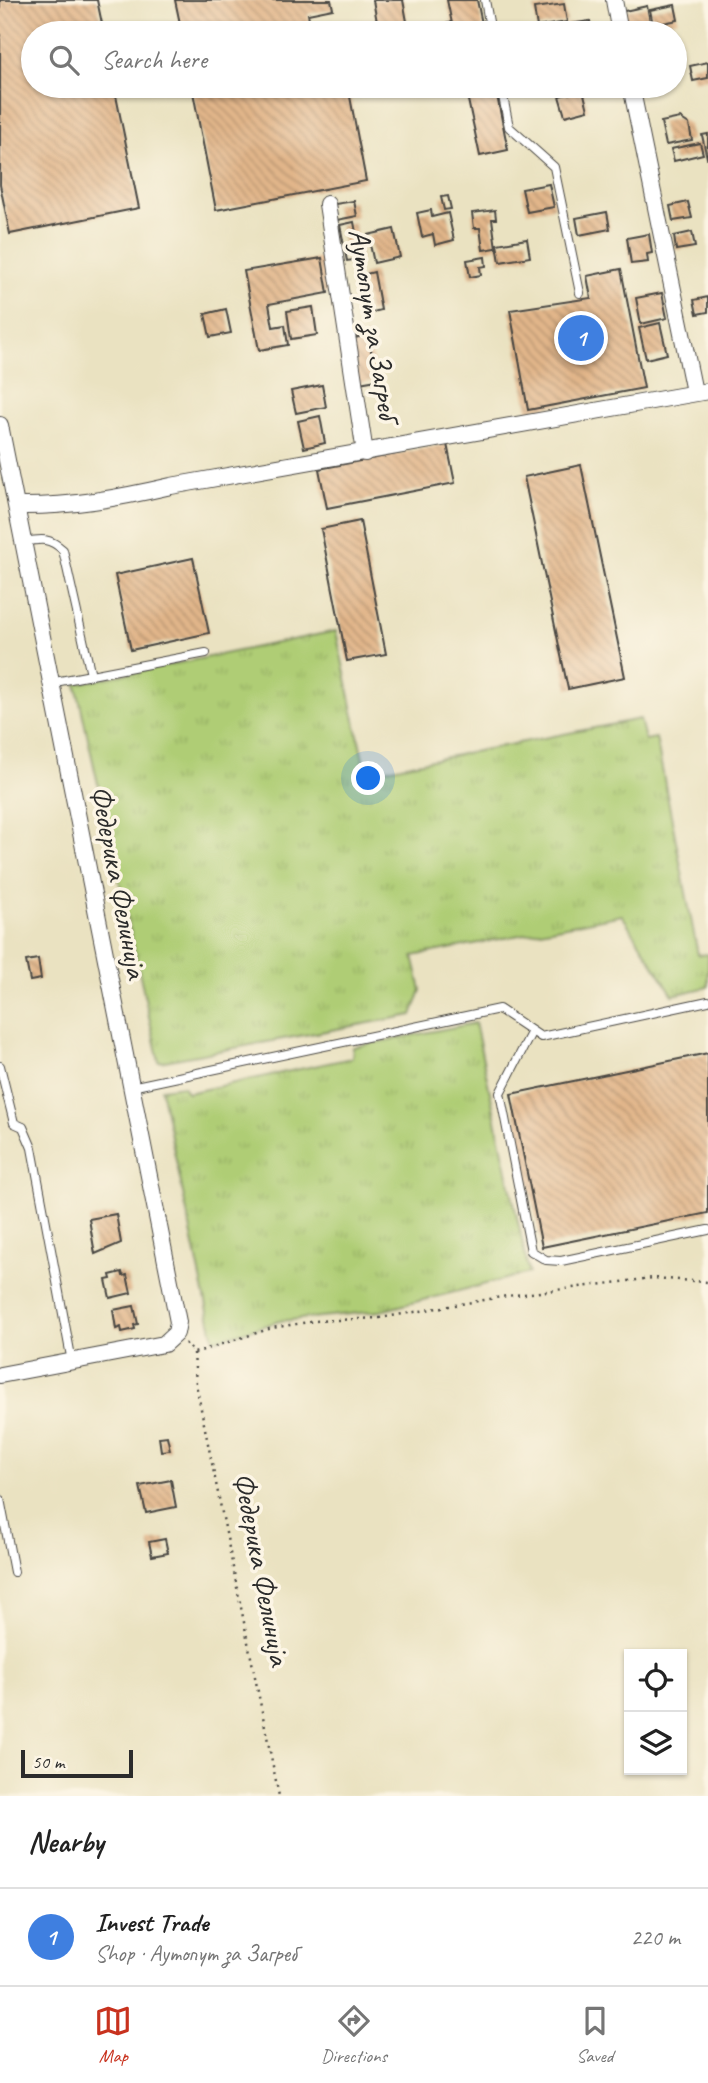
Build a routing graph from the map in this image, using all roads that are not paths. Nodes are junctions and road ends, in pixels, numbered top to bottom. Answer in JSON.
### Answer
{"nodes":[{"id":1,"x":485,"y":0,"type":"edge"},
{"id":2,"x":614,"y":0,"type":"edge"},
{"id":3,"x":489,"y":21,"type":"edge"},
{"id":4,"x":618,"y":21,"type":"edge"},
{"id":5,"x":503,"y":98,"type":"edge"},
{"id":6,"x":634,"y":98,"type":"edge"},
{"id":7,"x":327,"y":204,"type":"dead end"},
{"id":8,"x":580,"y":293,"type":"dead end"},
{"id":9,"x":701,"y":391,"type":"edge"},
{"id":10,"x":1,"y":431,"type":"edge"},
{"id":11,"x":365,"y":453,"type":"junction"},
{"id":12,"x":17,"y":506,"type":"junction"},
{"id":13,"x":23,"y":542,"type":"junction"},
{"id":14,"x":206,"y":653,"type":"dead end"},
{"id":15,"x":91,"y":675,"type":"junction"},
{"id":16,"x":50,"y":683,"type":"junction"},
{"id":17,"x":708,"y":1001,"type":"edge"},
{"id":18,"x":531,"y":1033,"type":"junction"},
{"id":19,"x":0,"y":1066,"type":"edge"},
{"id":20,"x":131,"y":1087,"type":"junction"},
{"id":21,"x":708,"y":1230,"type":"edge"},
{"id":22,"x":72,"y":1362,"type":"junction"},
{"id":23,"x":0,"y":1376,"type":"edge"},
{"id":24,"x":0,"y":1499,"type":"edge"},
{"id":25,"x":14,"y":1572,"type":"dead end"}],
"edges":[{"from":1,"to":3,"type":"lane"},
{"from":2,"to":4,"type":"street"},
{"from":5,"to":8,"type":"lane"},
{"from":6,"to":9,"type":"street"},
{"from":7,"to":11,"type":"street","name":"Аутопут за Загреб"},
{"from":9,"to":11,"type":"street"},
{"from":10,"to":12,"type":"street","name":"Федерика Фелинија"},
{"from":11,"to":12,"type":"street"},
{"from":12,"to":13,"type":"street","name":"Федерика Фелинија"},
{"from":13,"to":15,"type":"lane"},
{"from":13,"to":16,"type":"street","name":"Федерика Фелинија"},
{"from":14,"to":15,"type":"lane"},
{"from":15,"to":16,"type":"lane"},
{"from":16,"to":20,"type":"street","name":"Федерика Фелинија"},
{"from":17,"to":18,"type":"lane"},
{"from":18,"to":20,"type":"lane"},
{"from":18,"to":21,"type":"lane"},
{"from":19,"to":22,"type":"lane"},
{"from":20,"to":22,"type":"street","name":"Федерика Фелинија"},
{"from":22,"to":23,"type":"street"},
{"from":24,"to":25,"type":"lane"}]}
